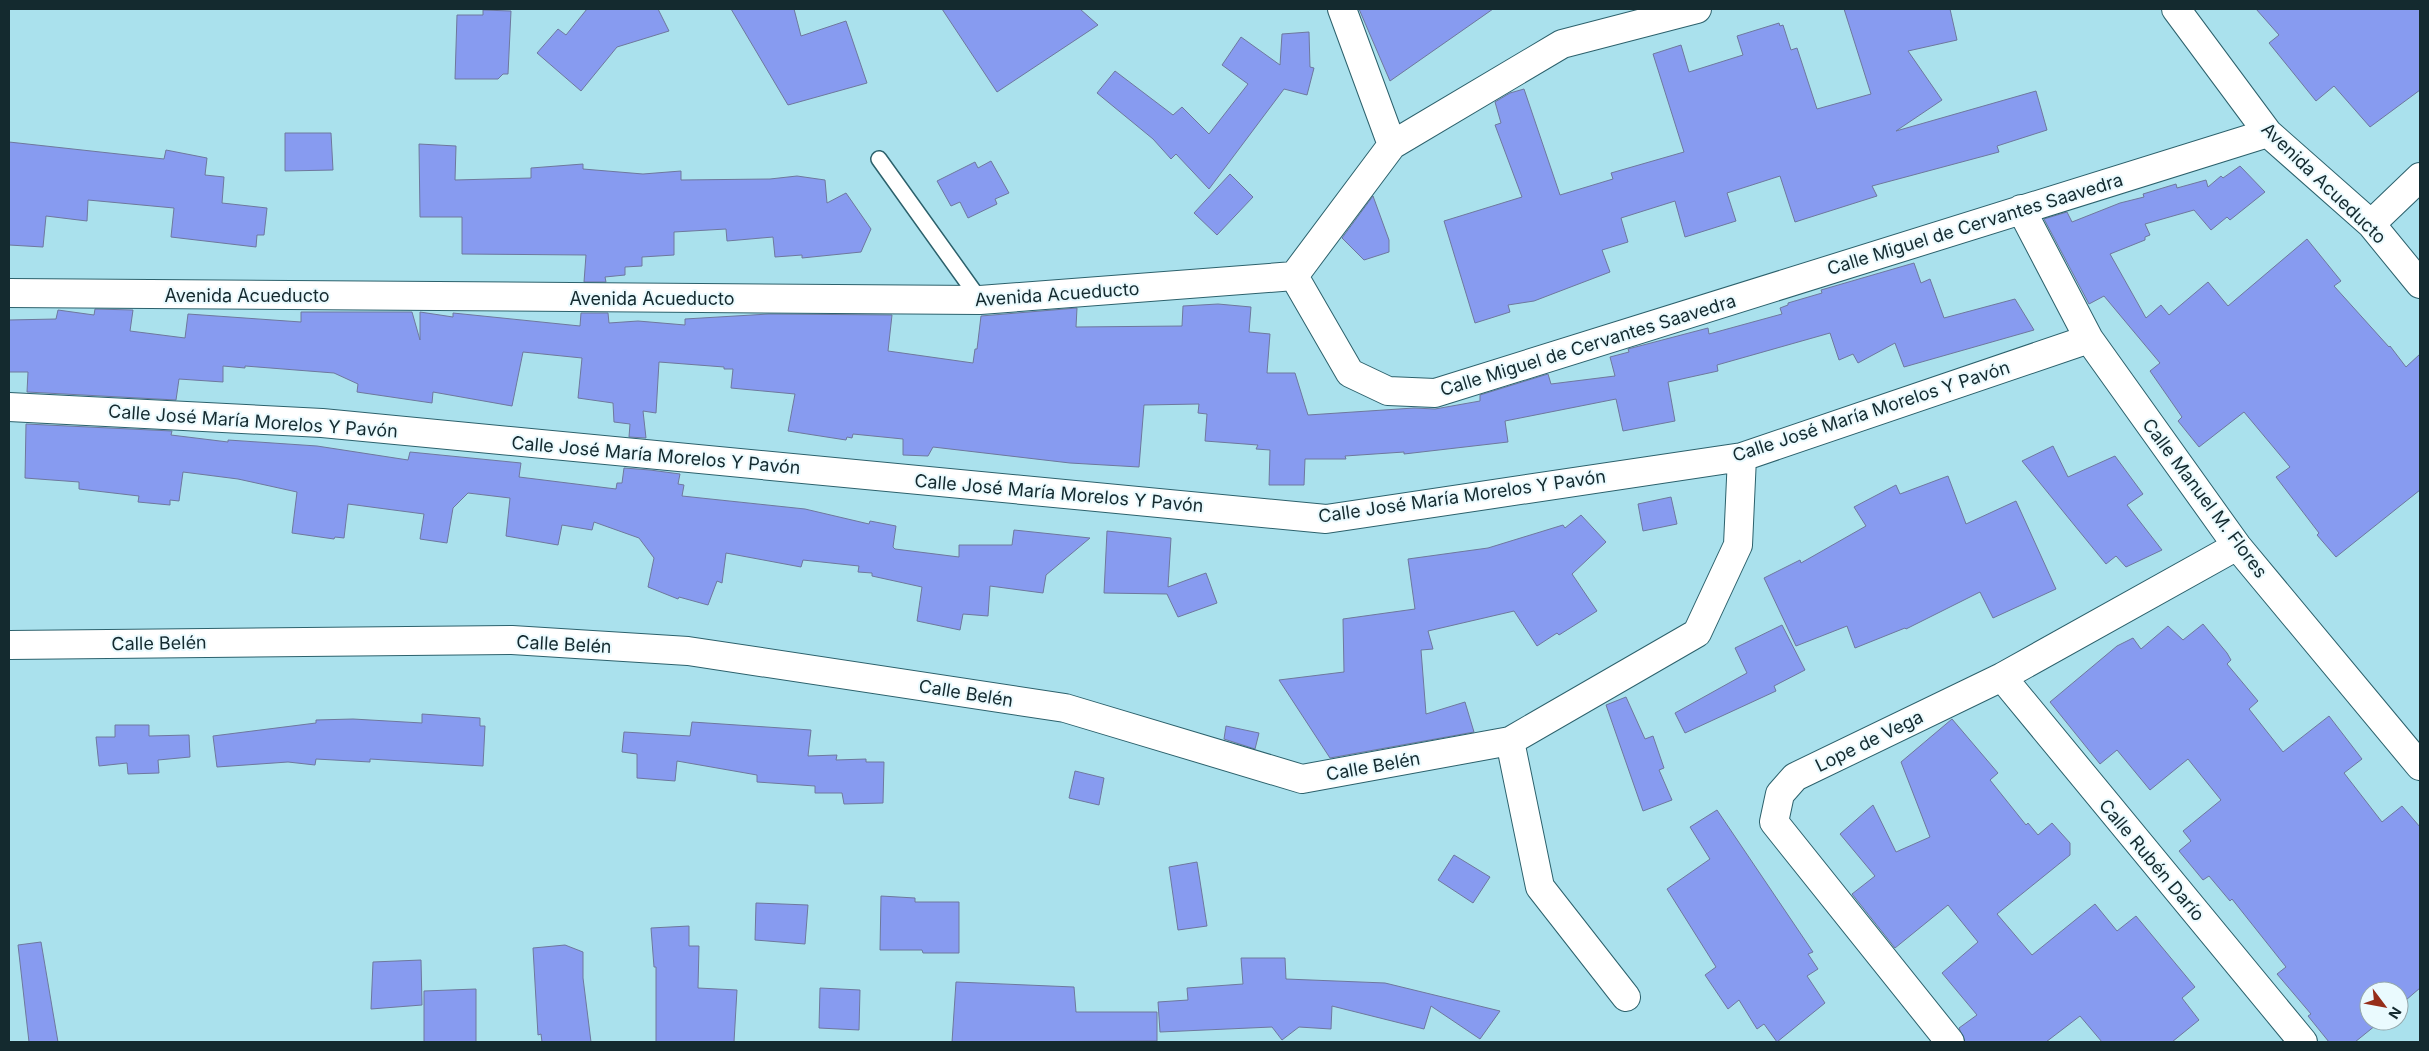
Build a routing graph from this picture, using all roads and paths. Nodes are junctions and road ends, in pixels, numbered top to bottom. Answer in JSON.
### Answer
{"nodes":[{"id":1,"x":1342,"y":9,"type":"edge"},
{"id":2,"x":1697,"y":9,"type":"edge"},
{"id":3,"x":2176,"y":9,"type":"edge"},
{"id":4,"x":2268,"y":133,"type":"junction"},
{"id":5,"x":1392,"y":144,"type":"junction"},
{"id":6,"x":879,"y":158,"type":"dead end"},
{"id":7,"x":2420,"y":177,"type":"edge"},
{"id":8,"x":2021,"y":210,"type":"junction"},
{"id":9,"x":2371,"y":224,"type":"junction"},
{"id":10,"x":1294,"y":276,"type":"junction"},
{"id":11,"x":2420,"y":284,"type":"edge"},
{"id":12,"x":9,"y":293,"type":"edge"},
{"id":13,"x":980,"y":300,"type":"junction"},
{"id":14,"x":2089,"y":339,"type":"junction"},
{"id":15,"x":9,"y":407,"type":"edge"},
{"id":16,"x":1742,"y":457,"type":"junction"},
{"id":17,"x":2237,"y":546,"type":"junction"},
{"id":18,"x":9,"y":645,"type":"edge"},
{"id":19,"x":2002,"y":677,"type":"junction"},
{"id":20,"x":1510,"y":741,"type":"junction"},
{"id":21,"x":2420,"y":766,"type":"edge"},
{"id":22,"x":1626,"y":996,"type":"dead end"},
{"id":23,"x":1950,"y":1042,"type":"edge"},
{"id":24,"x":2303,"y":1042,"type":"edge"}],
"edges":[{"from":1,"to":5,"type":"street"},
{"from":2,"to":5,"type":"street"},
{"from":3,"to":4,"type":"street","name":"Avenida Acueducto"},
{"from":4,"to":8,"type":"street","name":"Calle Miguel de Cervantes Saavedra"},
{"from":4,"to":9,"type":"street","name":"Avenida Acueducto"},
{"from":5,"to":10,"type":"street"},
{"from":6,"to":13,"type":"lane"},
{"from":7,"to":9,"type":"street"},
{"from":8,"to":10,"type":"street","name":"Calle Miguel de Cervantes Saavedra"},
{"from":8,"to":14,"type":"street","name":"Calle Manuel M. Flores"},
{"from":9,"to":11,"type":"street","name":"Avenida Acueducto"},
{"from":10,"to":13,"type":"street","name":"Avenida Acueducto"},
{"from":12,"to":13,"type":"street","name":"Avenida Acueducto"},
{"from":14,"to":16,"type":"street","name":"Calle José María Morelos Y Pavón"},
{"from":14,"to":17,"type":"street","name":"Calle Manuel M. Flores"},
{"from":15,"to":16,"type":"street","name":"Calle José María Morelos Y Pavón"},
{"from":16,"to":20,"type":"street","name":"Calle Belén"},
{"from":17,"to":19,"type":"street","name":"Lope de Vega"},
{"from":17,"to":21,"type":"street","name":"Calle Manuel M. Flores"},
{"from":18,"to":20,"type":"street","name":"Calle Belén"},
{"from":19,"to":23,"type":"street","name":"Lope de Vega"},
{"from":19,"to":24,"type":"street","name":"Calle Rubén Darío"},
{"from":20,"to":22,"type":"street"}]}
